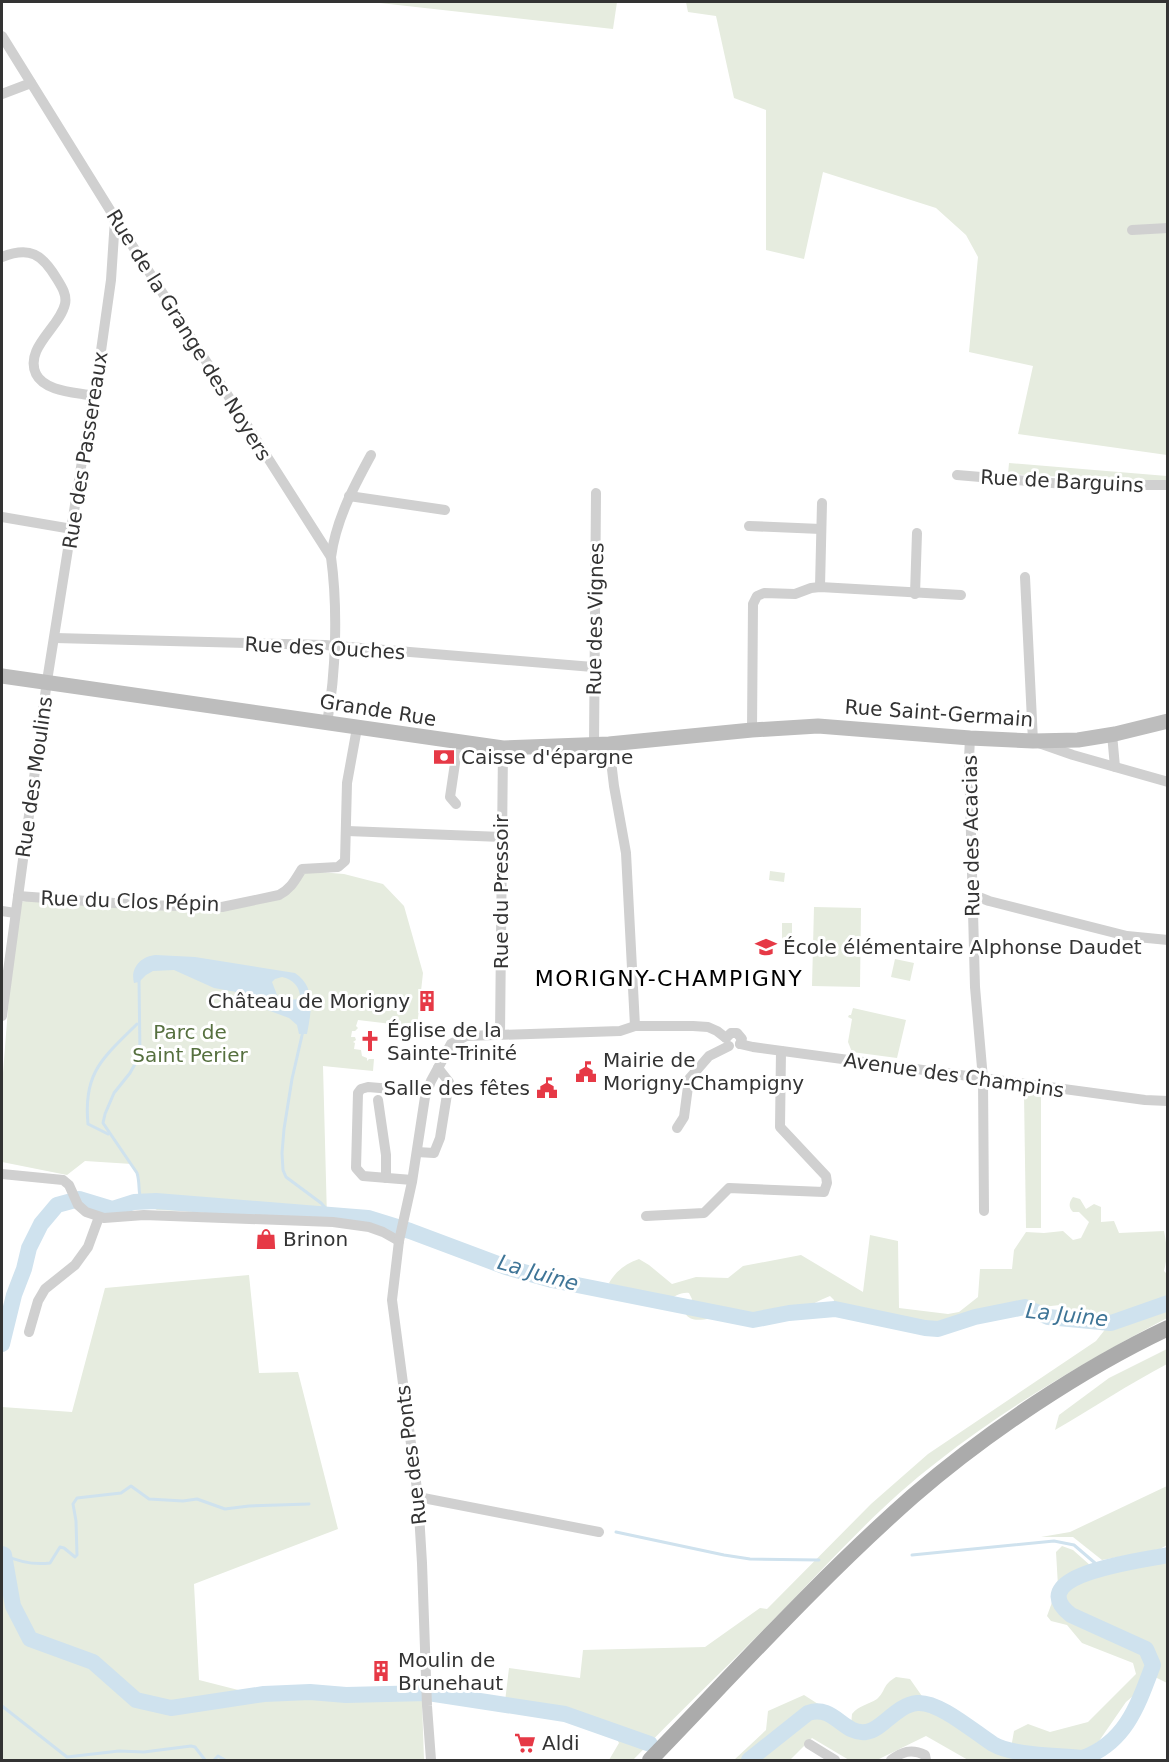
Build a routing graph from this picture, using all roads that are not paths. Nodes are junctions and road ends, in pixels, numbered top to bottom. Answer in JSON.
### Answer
{"nodes":[{"id":1,"x":2,"y":36,"type":"edge"},
{"id":2,"x":31,"y":82,"type":"junction"},
{"id":3,"x":2,"y":94,"type":"edge"},
{"id":4,"x":115,"y":219,"type":"junction"},
{"id":5,"x":1167,"y":228,"type":"edge"},
{"id":6,"x":1132,"y":230,"type":"dead end"},
{"id":7,"x":2,"y":257,"type":"edge"},
{"id":8,"x":94,"y":396,"type":"junction"},
{"id":9,"x":371,"y":455,"type":"dead end"},
{"id":10,"x":957,"y":475,"type":"dead end"},
{"id":11,"x":1167,"y":485,"type":"edge"},
{"id":12,"x":596,"y":493,"type":"dead end"},
{"id":13,"x":349,"y":496,"type":"junction"},
{"id":14,"x":822,"y":503,"type":"dead end"},
{"id":15,"x":445,"y":510,"type":"dead end"},
{"id":16,"x":2,"y":518,"type":"edge"},
{"id":17,"x":749,"y":526,"type":"dead end"},
{"id":18,"x":72,"y":529,"type":"junction"},
{"id":19,"x":821,"y":529,"type":"junction"},
{"id":20,"x":917,"y":533,"type":"dead end"},
{"id":21,"x":331,"y":557,"type":"junction"},
{"id":22,"x":1025,"y":577,"type":"dead end"},
{"id":23,"x":820,"y":587,"type":"junction"},
{"id":24,"x":915,"y":594,"type":"junction"},
{"id":25,"x":961,"y":595,"type":"dead end"},
{"id":26,"x":55,"y":638,"type":"junction"},
{"id":27,"x":334,"y":646,"type":"junction"},
{"id":28,"x":593,"y":667,"type":"junction"},
{"id":29,"x":2,"y":676,"type":"edge"},
{"id":30,"x":47,"y":681,"type":"junction"},
{"id":31,"x":1167,"y":721,"type":"edge"},
{"id":32,"x":327,"y":723,"type":"junction"},
{"id":33,"x":357,"y":728,"type":"junction"},
{"id":34,"x":752,"y":730,"type":"junction"},
{"id":35,"x":1112,"y":734,"type":"junction"},
{"id":36,"x":705,"y":735,"type":"joint"},
{"id":37,"x":970,"y":738,"type":"junction"},
{"id":38,"x":1033,"y":741,"type":"junction"},
{"id":39,"x":458,"y":743,"type":"junction"},
{"id":40,"x":601,"y":744,"type":"junction"},
{"id":41,"x":503,"y":748,"type":"junction"},
{"id":42,"x":1115,"y":767,"type":"junction"},
{"id":43,"x":1167,"y":782,"type":"edge"},
{"id":44,"x":456,"y":804,"type":"dead end"},
{"id":45,"x":347,"y":831,"type":"junction"},
{"id":46,"x":502,"y":837,"type":"junction"},
{"id":47,"x":971,"y":894,"type":"junction"},
{"id":48,"x":18,"y":896,"type":"junction"},
{"id":49,"x":2,"y":911,"type":"edge"},
{"id":50,"x":15,"y":913,"type":"junction"},
{"id":51,"x":1167,"y":940,"type":"edge"},
{"id":52,"x":2,"y":1014,"type":"edge"},
{"id":53,"x":635,"y":1026,"type":"junction"},
{"id":54,"x":500,"y":1035,"type":"junction"},
{"id":55,"x":732,"y":1043,"type":"junction"},
{"id":56,"x":451,"y":1044,"type":"joint"},
{"id":57,"x":781,"y":1051,"type":"junction"},
{"id":58,"x":438,"y":1068,"type":"junction"},
{"id":59,"x":983,"y":1079,"type":"junction"},
{"id":60,"x":427,"y":1092,"type":"junction"},
{"id":61,"x":378,"y":1100,"type":"dead end"},
{"id":62,"x":1167,"y":1101,"type":"edge"},
{"id":63,"x":677,"y":1128,"type":"dead end"},
{"id":64,"x":417,"y":1152,"type":"junction"},
{"id":65,"x":2,"y":1174,"type":"edge"},
{"id":66,"x":387,"y":1178,"type":"junction"},
{"id":67,"x":412,"y":1180,"type":"junction"},
{"id":68,"x":984,"y":1211,"type":"dead end"},
{"id":69,"x":646,"y":1216,"type":"dead end"},
{"id":70,"x":99,"y":1217,"type":"junction"},
{"id":71,"x":399,"y":1239,"type":"junction"},
{"id":72,"x":1167,"y":1328,"type":"edge"},
{"id":73,"x":30,"y":1332,"type":"dead end"},
{"id":74,"x":1167,"y":1340,"type":"edge"},
{"id":75,"x":418,"y":1497,"type":"junction"},
{"id":76,"x":599,"y":1532,"type":"dead end"},
{"id":77,"x":809,"y":1744,"type":"dead end"},
{"id":78,"x":925,"y":1758,"type":"edge"},
{"id":79,"x":431,"y":1761,"type":"edge"},
{"id":80,"x":650,"y":1761,"type":"edge"},
{"id":81,"x":665,"y":1761,"type":"edge"},
{"id":82,"x":835,"y":1761,"type":"edge"},
{"id":83,"x":891,"y":1761,"type":"edge"}],
"edges":[{"from":1,"to":2,"type":"street","name":"Rue de la Grange des Noyers"},
{"from":2,"to":3,"type":"street"},
{"from":2,"to":4,"type":"street","name":"Rue de la Grange des Noyers"},
{"from":4,"to":8,"type":"street","name":"Rue des Passereaux"},
{"from":4,"to":21,"type":"street","name":"Rue de la Grange des Noyers"},
{"from":5,"to":6,"type":"street"},
{"from":7,"to":8,"type":"street"},
{"from":8,"to":18,"type":"street","name":"Rue des Passereaux"},
{"from":9,"to":13,"type":"street"},
{"from":10,"to":11,"type":"street","name":"Rue de Barguins"},
{"from":12,"to":28,"type":"street","name":"Rue des Vignes"},
{"from":13,"to":15,"type":"street"},
{"from":13,"to":21,"type":"street"},
{"from":14,"to":19,"type":"street"},
{"from":16,"to":18,"type":"street"},
{"from":17,"to":19,"type":"street"},
{"from":18,"to":26,"type":"street","name":"Rue des Passereaux"},
{"from":19,"to":23,"type":"street"},
{"from":20,"to":24,"type":"street"},
{"from":21,"to":27,"type":"street","name":"Rue de la Grange des Noyers"},
{"from":22,"to":38,"type":"street"},
{"from":23,"to":24,"type":"street"},
{"from":23,"to":34,"type":"street"},
{"from":24,"to":25,"type":"street"},
{"from":26,"to":27,"type":"street","name":"Rue des Ouches"},
{"from":26,"to":30,"type":"street","name":"Rue des Passereaux"},
{"from":27,"to":28,"type":"street","name":"Rue des Ouches"},
{"from":27,"to":32,"type":"street","name":"Rue de la Grange des Noyers"},
{"from":28,"to":40,"type":"street","name":"Rue des Vignes"},
{"from":29,"to":30,"type":"main road","name":"Grande Rue"},
{"from":30,"to":32,"type":"main road","name":"Grande Rue"},
{"from":30,"to":48,"type":"street","name":"Rue des Moulins"},
{"from":31,"to":35,"type":"main road","name":"Rue Saint-Germain"},
{"from":32,"to":33,"type":"main road","name":"Grande Rue"},
{"from":33,"to":39,"type":"main road","name":"Grande Rue"},
{"from":33,"to":45,"type":"street","name":"Rue du Clos Pépin"},
{"from":34,"to":36,"type":"main road","name":"Rue Saint-Germain"},
{"from":34,"to":37,"type":"main road","name":"Rue Saint-Germain"},
{"from":35,"to":38,"type":"main road","name":"Rue Saint-Germain"},
{"from":35,"to":42,"type":"street"},
{"from":36,"to":40,"type":"main road","name":"Grande Rue"},
{"from":37,"to":38,"type":"main road","name":"Rue Saint-Germain"},
{"from":37,"to":47,"type":"street","name":"Rue des Acacias"},
{"from":38,"to":42,"type":"street"},
{"from":39,"to":41,"type":"main road","name":"Grande Rue"},
{"from":39,"to":44,"type":"street"},
{"from":40,"to":41,"type":"main road","name":"Grande Rue"},
{"from":40,"to":53,"type":"street","name":"Rue des Vignes"},
{"from":41,"to":46,"type":"street","name":"Rue du Pressoir"},
{"from":42,"to":43,"type":"street"},
{"from":45,"to":46,"type":"street"},
{"from":45,"to":48,"type":"street","name":"Rue du Clos Pépin"},
{"from":46,"to":54,"type":"street","name":"Rue du Pressoir"},
{"from":47,"to":51,"type":"street"},
{"from":47,"to":59,"type":"street","name":"Rue des Acacias"},
{"from":48,"to":50,"type":"street","name":"Rue des Moulins"},
{"from":49,"to":50,"type":"street"},
{"from":50,"to":52,"type":"street","name":"Rue des Moulins"},
{"from":53,"to":54,"type":"street","name":"Avenue des Champins"},
{"from":53,"to":55,"type":"street","name":"Avenue des Champins"},
{"from":54,"to":56,"type":"street","name":"Avenue des Champins"},
{"from":55,"to":57,"type":"street","name":"Avenue des Champins"},
{"from":55,"to":63,"type":"street"},
{"from":56,"to":58,"type":"street","name":"Rue des Ponts"},
{"from":57,"to":59,"type":"street","name":"Avenue des Champins"},
{"from":57,"to":69,"type":"street"},
{"from":58,"to":60,"type":"street","name":"Rue des Ponts"},
{"from":58,"to":64,"type":"street"},
{"from":59,"to":62,"type":"street","name":"Avenue des Champins"},
{"from":59,"to":68,"type":"street","name":"Rue des Acacias"},
{"from":60,"to":64,"type":"street","name":"Rue des Ponts"},
{"from":60,"to":66,"type":"street"},
{"from":61,"to":66,"type":"street"},
{"from":64,"to":67,"type":"street","name":"Rue des Ponts"},
{"from":65,"to":70,"type":"street"},
{"from":66,"to":67,"type":"street"},
{"from":67,"to":71,"type":"street","name":"Rue des Ponts"},
{"from":70,"to":71,"type":"street"},
{"from":70,"to":73,"type":"street"},
{"from":71,"to":75,"type":"street","name":"Rue des Ponts"},
{"from":72,"to":80,"type":"main road"},
{"from":74,"to":81,"type":"main road"},
{"from":75,"to":76,"type":"street"},
{"from":75,"to":79,"type":"street","name":"Rue des Ponts"},
{"from":77,"to":82,"type":"street"},
{"from":78,"to":83,"type":"street"}]}
